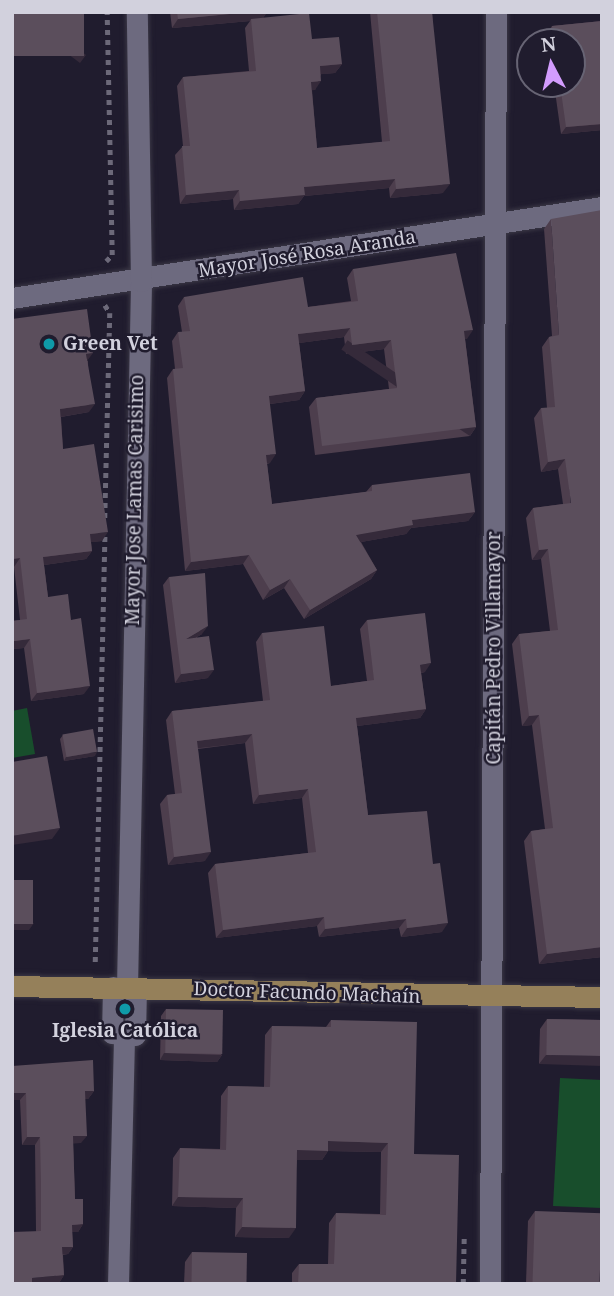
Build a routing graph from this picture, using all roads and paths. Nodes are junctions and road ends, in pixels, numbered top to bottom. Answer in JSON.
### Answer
{"nodes":[{"id":1,"x":107,"y":12,"type":"edge"},
{"id":2,"x":137,"y":12,"type":"edge"},
{"id":3,"x":496,"y":12,"type":"edge"},
{"id":4,"x":602,"y":207,"type":"edge"},
{"id":5,"x":497,"y":225,"type":"junction"},
{"id":6,"x":105,"y":268,"type":"dead end"},
{"id":7,"x":141,"y":281,"type":"junction"},
{"id":8,"x":12,"y":298,"type":"edge"},
{"id":9,"x":105,"y":304,"type":"dead end"},
{"id":10,"x":95,"y":962,"type":"dead end"},
{"id":11,"x":12,"y":986,"type":"edge"},
{"id":12,"x":126,"y":987,"type":"junction"},
{"id":13,"x":602,"y":997,"type":"edge"},
{"id":14,"x":492,"y":998,"type":"junction"},
{"id":15,"x":118,"y":1284,"type":"edge"},
{"id":16,"x":490,"y":1284,"type":"edge"}],
"edges":[{"from":1,"to":6,"type":"path"},
{"from":2,"to":7,"type":"street","name":"Mayor Jose Lamas Carisimo"},
{"from":3,"to":5,"type":"street","name":"Capitán Pedro Villamayor"},
{"from":4,"to":5,"type":"street","name":"Mayor José Rosa Aranda"},
{"from":5,"to":7,"type":"street","name":"Mayor José Rosa Aranda"},
{"from":5,"to":14,"type":"street","name":"Capitán Pedro Villamayor"},
{"from":7,"to":8,"type":"street","name":"Mayor José Rosa Aranda"},
{"from":7,"to":12,"type":"street","name":"Mayor Jose Lamas Carisimo"},
{"from":9,"to":10,"type":"path","name":"Mayor Jose Lamas Carisimo"},
{"from":11,"to":12,"type":"main road","name":"Doctor Facundo Machaín"},
{"from":12,"to":14,"type":"main road","name":"Doctor Facundo Machaín"},
{"from":12,"to":15,"type":"street","name":"Mayor Jose Lamas Carisimo"},
{"from":13,"to":14,"type":"main road","name":"Doctor Facundo Machaín"},
{"from":14,"to":16,"type":"street","name":"Capitán Pedro Villamayor"}]}
